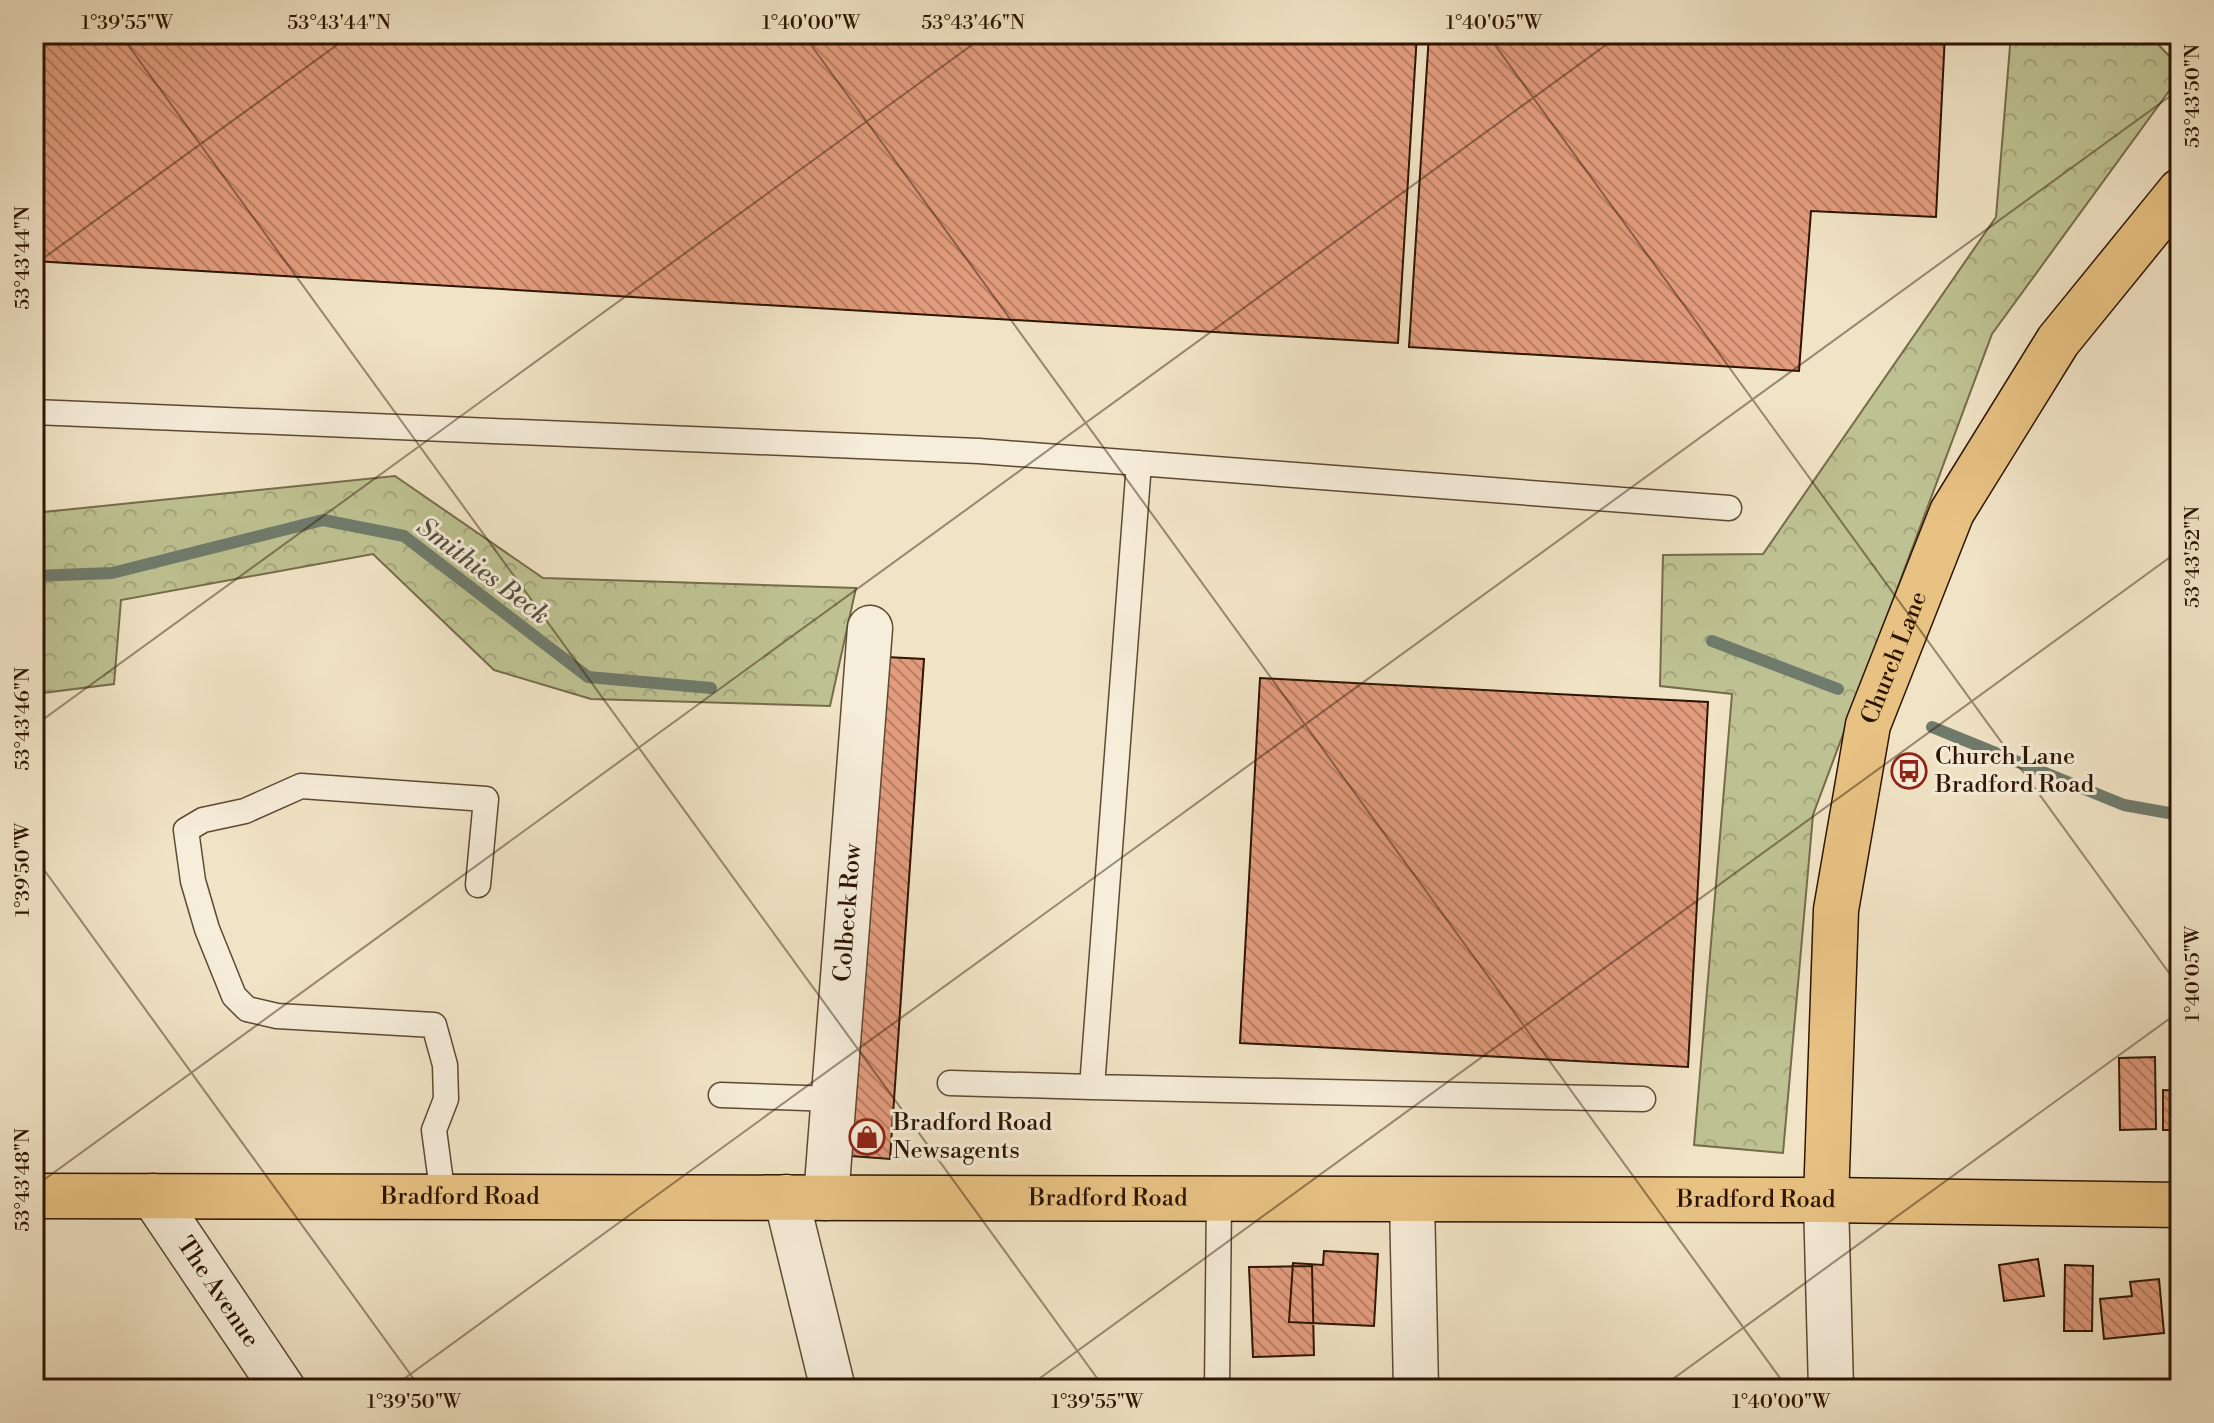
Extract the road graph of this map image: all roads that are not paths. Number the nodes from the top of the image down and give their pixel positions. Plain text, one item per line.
1 (2179, 195) edge
2 (34, 412) edge
3 (1139, 463) junction
4 (1729, 508) dead end
5 (870, 628) dead end
6 (478, 885) dead end
7 (950, 1083) dead end
8 (1092, 1087) junction
9 (721, 1095) dead end
10 (833, 1099) junction
11 (1643, 1099) dead end
12 (34, 1196) edge
13 (153, 1196) junction
14 (443, 1197) junction
15 (806, 1198) junction
16 (1219, 1199) junction
17 (1412, 1200) junction
18 (1826, 1200) junction
19 (2180, 1205) edge
20 (283, 1389) edge
21 (833, 1389) edge
22 (1217, 1389) edge
23 (1416, 1389) edge
24 (1831, 1389) edge

1 - 18 main road, Church Lane
2 - 3 lane
3 - 4 lane
3 - 8 lane
5 - 10 street, Colbeck Row
6 - 14 lane
7 - 8 lane
8 - 11 lane
9 - 10 lane
10 - 15 street, Colbeck Row
12 - 13 main road, Bradford Road
13 - 14 main road, Bradford Road
13 - 20 street, The Avenue
14 - 15 main road, Bradford Road
15 - 16 main road, Bradford Road
15 - 21 street, Colbeck Row
16 - 17 main road, Bradford Road
16 - 22 lane
17 - 18 main road, Bradford Road
17 - 23 street
18 - 19 main road, Bradford Road
18 - 24 street

